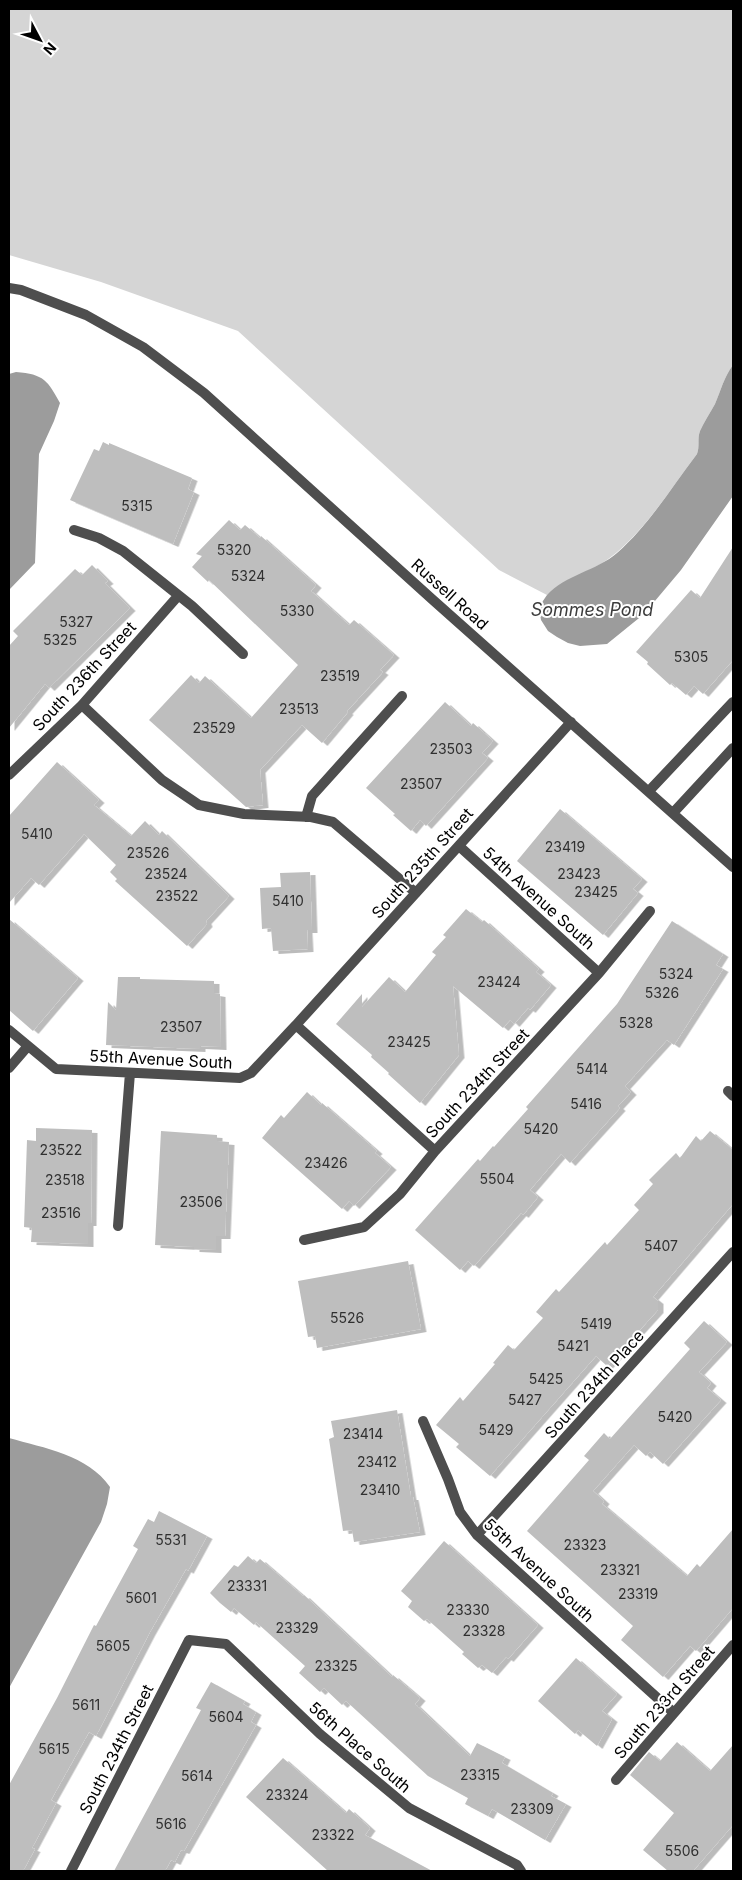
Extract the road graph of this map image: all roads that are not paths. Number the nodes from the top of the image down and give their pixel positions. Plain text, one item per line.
1 (9, 288) edge
2 (74, 530) dead end
3 (178, 596) junction
4 (243, 654) dead end
5 (402, 696) dead end
6 (733, 702) edge
7 (82, 705) junction
8 (571, 722) junction
9 (733, 748) edge
10 (9, 775) edge
11 (649, 791) junction
12 (673, 813) junction
13 (306, 817) junction
14 (459, 846) junction
15 (733, 867) edge
16 (416, 893) junction
17 (650, 910) dead end
18 (599, 972) junction
19 (296, 1025) junction
20 (9, 1030) edge
21 (28, 1046) junction
22 (9, 1068) edge
23 (130, 1073) junction
24 (435, 1151) junction
25 (118, 1226) dead end
26 (304, 1240) dead end
27 (733, 1252) edge
28 (423, 1422) dead end
29 (477, 1535) junction
30 (188, 1640) joint
31 (733, 1644) edge
32 (674, 1713) junction
33 (616, 1780) dead end
34 (71, 1871) edge
35 (521, 1871) edge

1 - 8 street, Russell Road
2 - 3 street
3 - 4 street
3 - 7 street, South 236th Street
5 - 13 street
6 - 11 street
7 - 10 street, South 236th Street
7 - 13 street
8 - 11 street, Russell Road
8 - 14 street, South 235th Street
9 - 12 street
11 - 12 street, Russell Road
12 - 15 street, Russell Road
13 - 16 street
14 - 16 street, South 235th Street
14 - 18 street, 54th Avenue South
16 - 19 street, South 235th Street
17 - 18 street, South 234th Street
18 - 24 street, South 234th Street
19 - 23 street, 55th Avenue South
19 - 24 street
20 - 21 street, 55th Avenue South
21 - 22 street
21 - 23 street, 55th Avenue South
23 - 25 street
24 - 26 street, South 234th Street
27 - 29 street, South 234th Place
28 - 29 street, 55th Avenue South
29 - 32 street, 55th Avenue South
30 - 34 street, South 234th Street
30 - 35 street, 56th Place South
31 - 32 street, South 233rd Street
32 - 33 street, South 233rd Street

